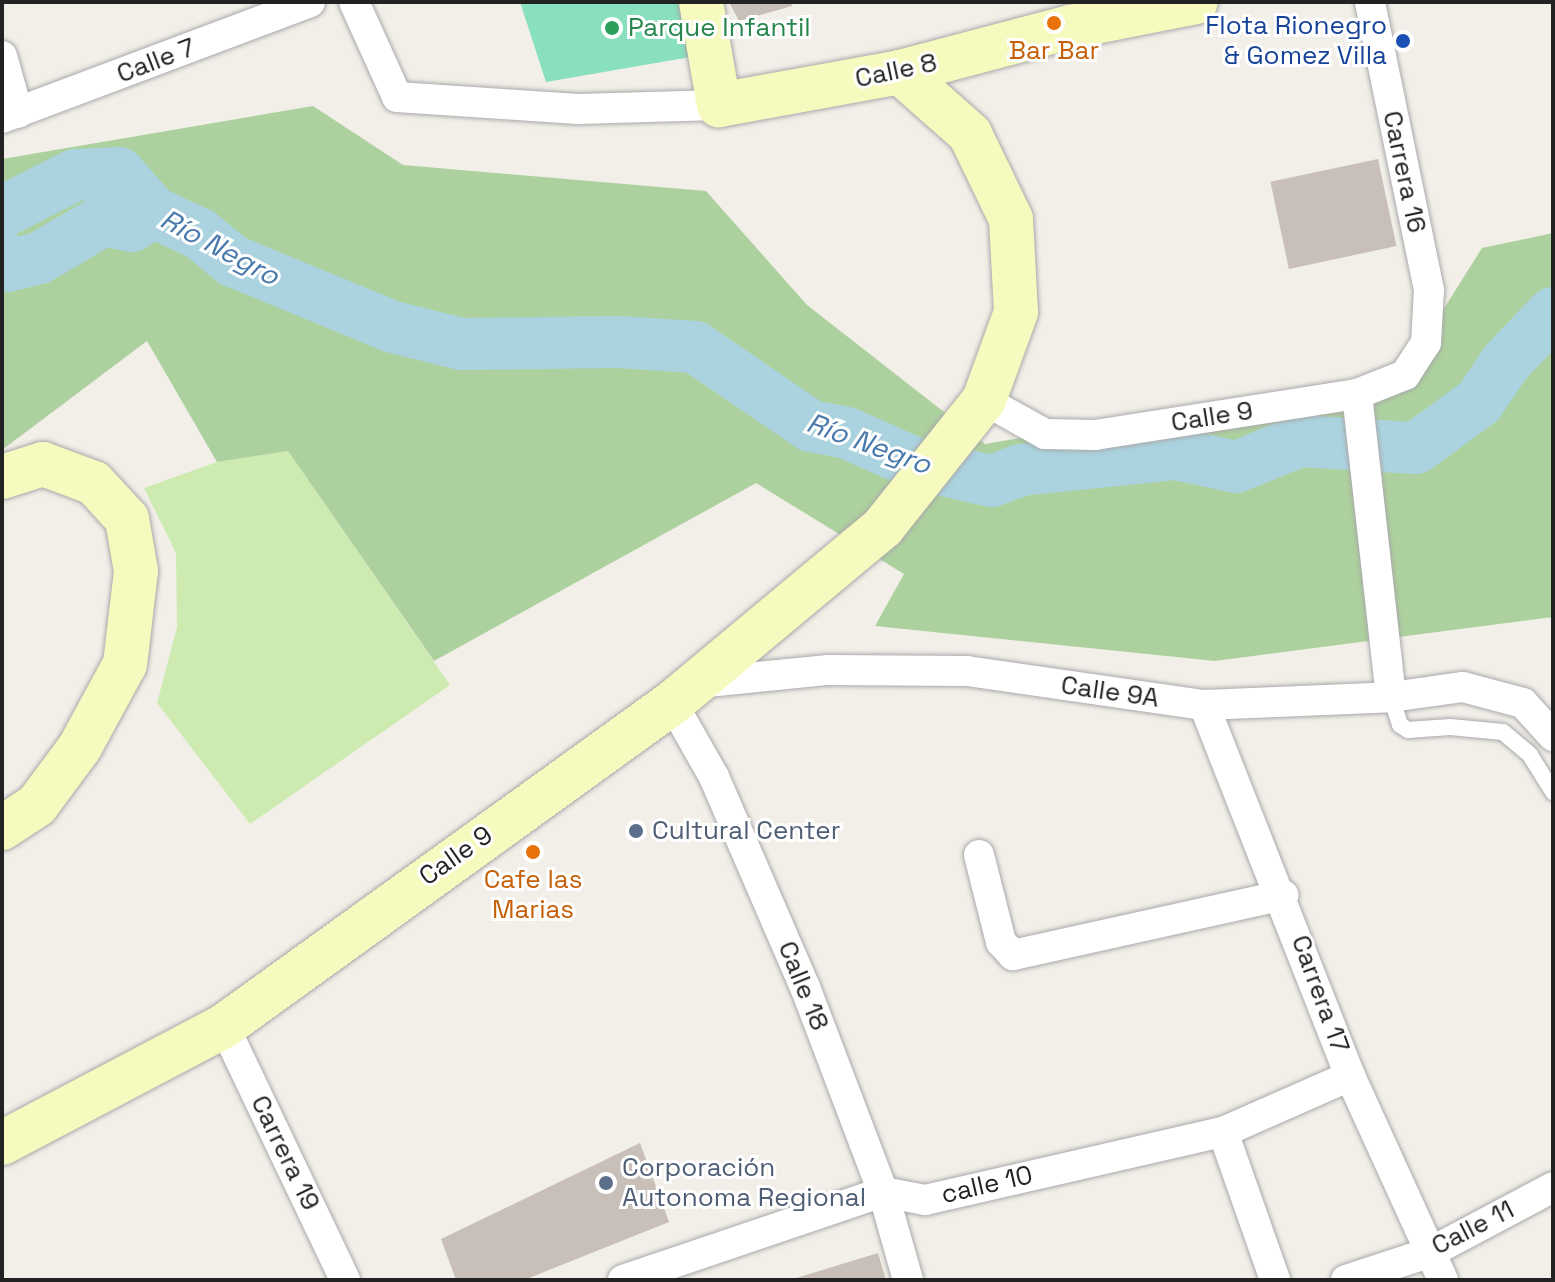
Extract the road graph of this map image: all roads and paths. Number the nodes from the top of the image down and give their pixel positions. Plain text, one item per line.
1 (310, 2) edge
2 (354, 2) edge
3 (701, 2) edge
4 (1035, 2) edge
5 (1196, 2) edge
6 (1370, 2) edge
7 (1070, 27) junction
8 (2, 56) edge
9 (900, 72) junction
10 (719, 105) junction
11 (10, 116) edge
12 (1426, 343) joint
13 (1357, 399) junction
14 (974, 415) junction
15 (2, 477) edge
16 (684, 693) junction
17 (1391, 697) junction
18 (1204, 705) junction
19 (1553, 736) edge
20 (1553, 792) edge
21 (2, 828) edge
22 (979, 855) dead end
23 (1283, 895) junction
24 (224, 1026) junction
25 (1350, 1076) junction
26 (1223, 1132) junction
27 (2, 1143) edge
28 (1553, 1187) edge
29 (883, 1192) junction
30 (1431, 1252) junction
31 (345, 1280) edge
32 (623, 1280) edge
33 (908, 1280) edge
34 (1275, 1280) edge
35 (1346, 1280) edge
36 (1443, 1280) edge

1 - 11 street, Calle 7
2 - 10 street
3 - 10 street
4 - 7 street
5 - 7 street, Calle 8
6 - 12 street, Carrera 16
7 - 9 street, Calle 8
8 - 11 street
9 - 10 street, Calle 8
9 - 14 street
12 - 13 street, Calle 9
13 - 14 street, Calle 9
13 - 17 street
14 - 16 street, Calle 9
15 - 21 street
16 - 18 street, Calle 9A
16 - 24 street, Calle 9
16 - 29 street, Calle 18
17 - 18 street, Calle 9A
17 - 19 street, Calle 9A
17 - 20 lane
18 - 23 street, Carrera 17
22 - 23 street
23 - 25 street, Carrera 17
24 - 27 street, Calle 9
24 - 31 street, Carrera 19
25 - 26 street, calle 10
25 - 30 street, Carrera 17
26 - 29 street, calle 10
26 - 34 street
28 - 30 street, Calle 11
29 - 32 street, calle 10
29 - 33 street, Calle 18
30 - 35 street, Calle 11
30 - 36 street, Carrera 17

